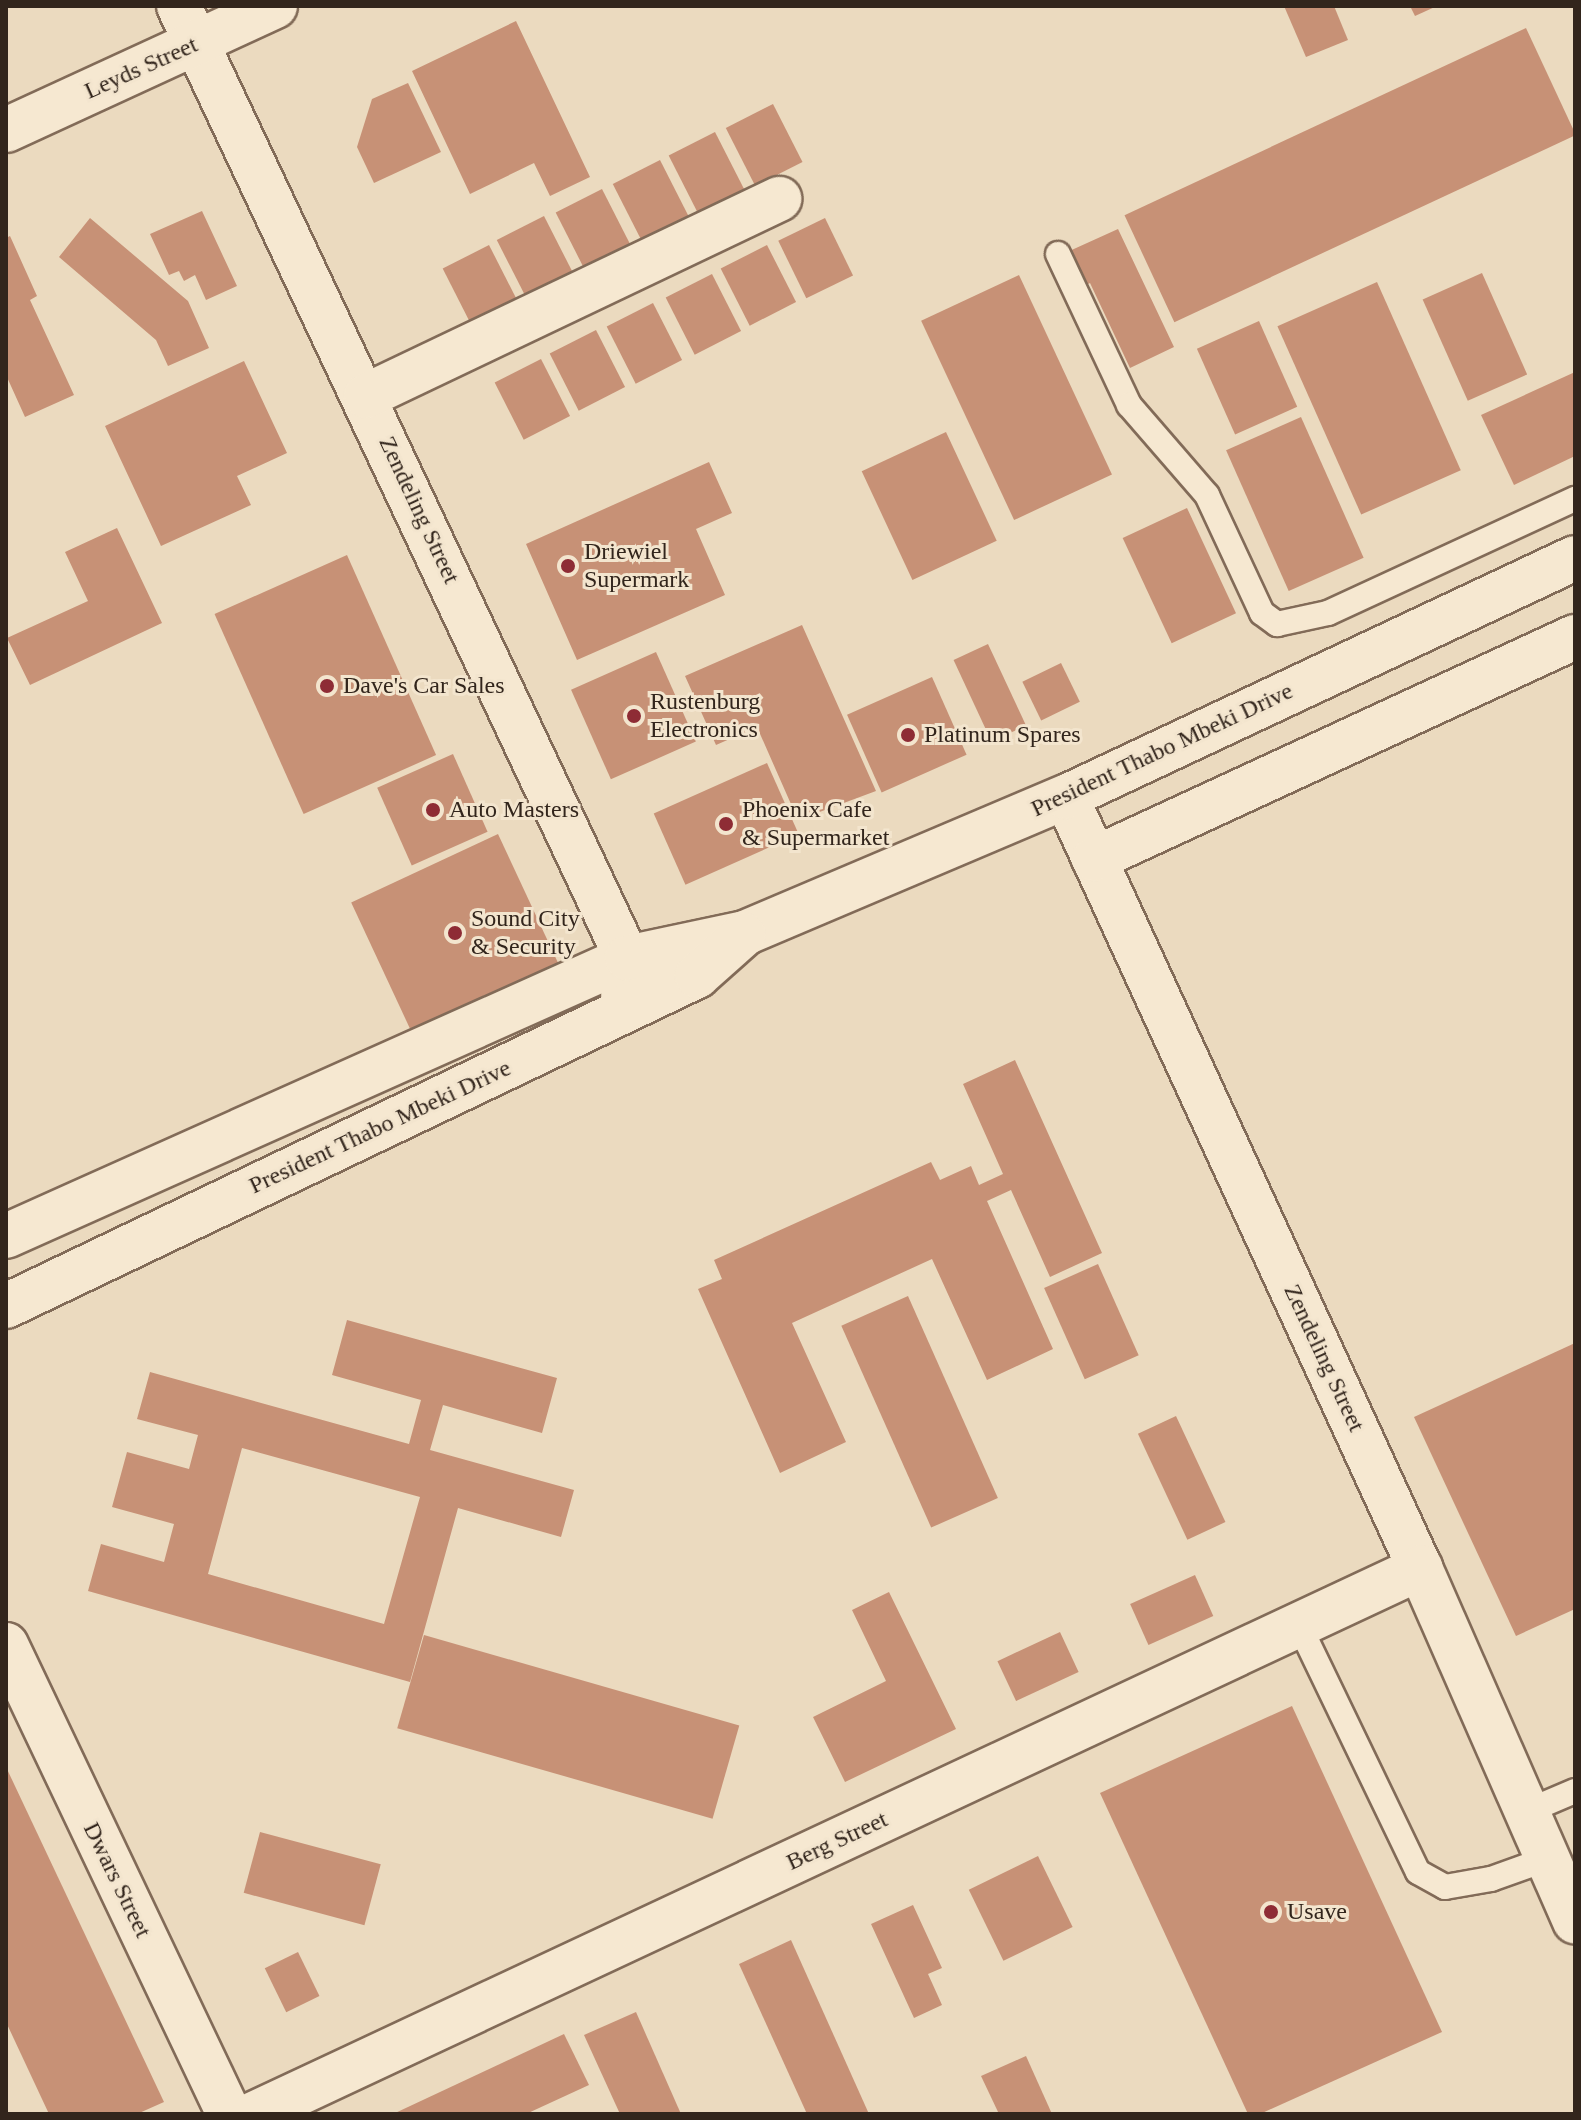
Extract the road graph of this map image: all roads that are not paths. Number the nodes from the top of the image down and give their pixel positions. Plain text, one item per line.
1 (162, 6) edge
2 (275, 6) edge
3 (186, 33) edge
4 (6, 130) edge
5 (779, 199) dead end
6 (1058, 254) dead end
7 (366, 396) junction
8 (1575, 499) edge
9 (1575, 558) edge
10 (1575, 637) edge
11 (1066, 797) junction
12 (1094, 859) junction
13 (745, 933) junction
14 (620, 961) junction
15 (610, 1019) junction
16 (9, 1227) edge
17 (6, 1306) edge
18 (1420, 1568) junction
19 (1299, 1625) junction
20 (6, 1645) edge
21 (1575, 1791) edge
22 (1528, 1811) junction
23 (1547, 1859) junction
24 (1575, 1921) edge
25 (229, 2114) edge
26 (254, 2114) edge

1 - 3 lane
2 - 3 street, Leyds Street
3 - 4 street, Leyds Street
3 - 7 street, Zendeling Street
3 - 14 lane
5 - 7 street
6 - 8 lane
7 - 14 street, Zendeling Street
9 - 11 street, President Thabo Mbeki Drive
10 - 12 street
11 - 12 street, Zendeling Street
11 - 13 street, President Thabo Mbeki Drive
12 - 18 street, Zendeling Street
13 - 14 street, President Thabo Mbeki Drive
13 - 15 street, President Thabo Mbeki Drive
14 - 15 street
14 - 16 street, President Thabo Mbeki Drive
15 - 17 street, President Thabo Mbeki Drive
18 - 19 street, Berg Street
18 - 22 street, Zendeling Street
19 - 23 lane
19 - 26 street, Berg Street
20 - 25 street, Dwars Street
21 - 22 lane
22 - 23 street, Zendeling Street
23 - 24 street, Zendeling Street

